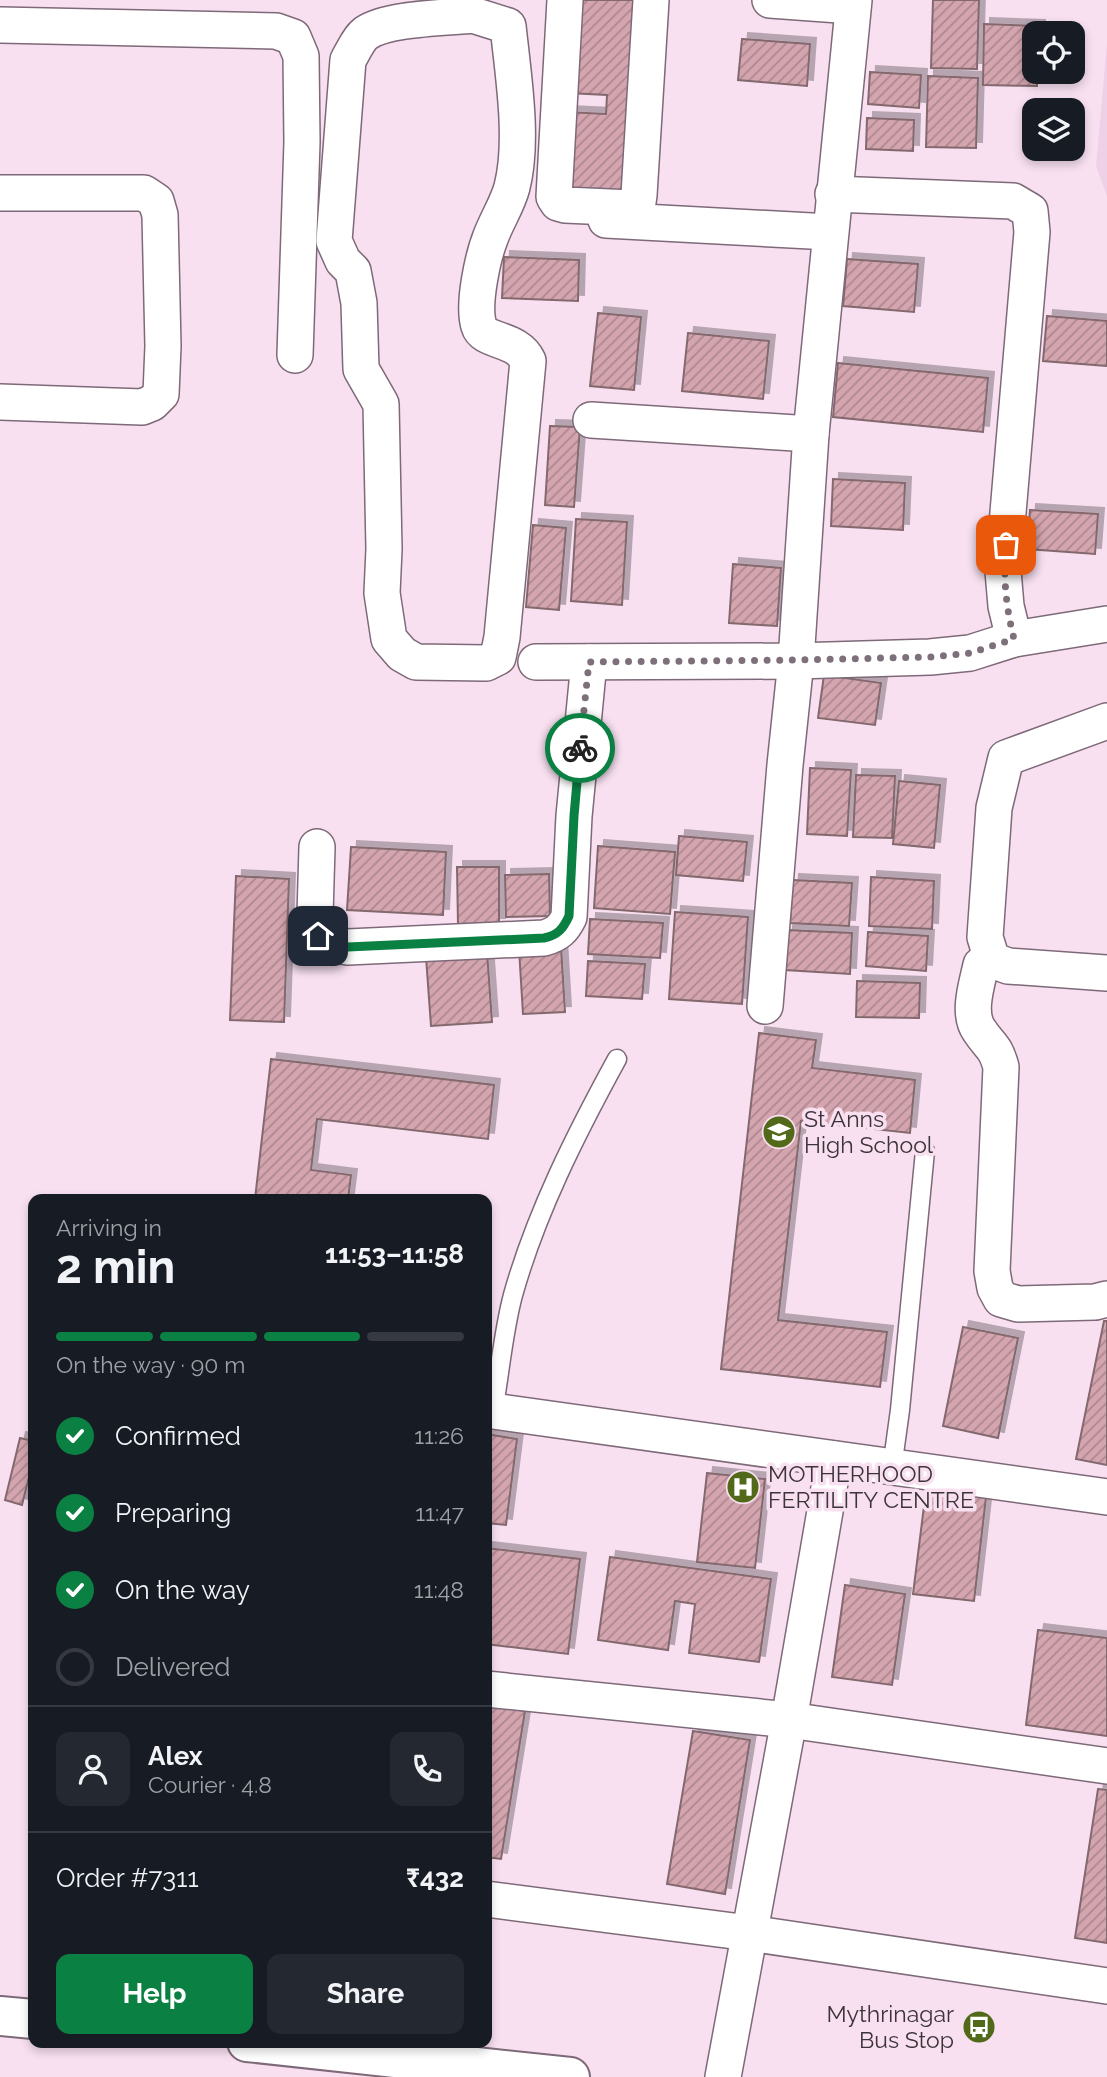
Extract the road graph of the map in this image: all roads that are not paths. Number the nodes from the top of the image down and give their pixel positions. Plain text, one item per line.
1 (565, 0) edge
2 (651, 0) edge
3 (770, 0) edge
4 (854, 3) edge
5 (442, 9) edge
6 (0, 25) edge
7 (0, 193) edge
8 (833, 194) junction
9 (570, 218) dead end
10 (830, 232) junction
11 (295, 355) dead end
12 (0, 402) edge
13 (591, 420) dead end
14 (811, 433) junction
15 (1107, 624) edge
16 (1014, 639) junction
17 (796, 660) junction
18 (536, 662) dead end
19 (589, 662) junction
20 (1107, 720) edge
21 (317, 847) dead end
22 (992, 960) junction
23 (1107, 973) edge
24 (765, 1006) dead end
25 (617, 1059) dead end
26 (925, 1151) dead end
27 (1107, 1299) edge
28 (492, 1401) edge
29 (492, 1411) edge
30 (834, 1459) junction
31 (892, 1468) junction
32 (1107, 1497) edge
33 (492, 1690) edge
34 (789, 1720) junction
35 (1107, 1766) edge
36 (492, 1900) edge
37 (749, 1933) junction
38 (1107, 1986) edge
39 (0, 2016) edge
40 (28, 2019) edge
41 (302, 2048) edge
42 (570, 2077) edge
43 (723, 2077) edge

1 - 2 street
3 - 4 street
4 - 8 street
5 - 5 street
6 - 11 street
7 - 12 street
8 - 10 street
8 - 16 street
9 - 10 street
10 - 14 street
13 - 14 street
14 - 17 street
15 - 16 street
16 - 17 street
17 - 19 street
17 - 24 street
18 - 19 street
19 - 21 street
20 - 22 street
22 - 23 street
22 - 27 street
25 - 28 lane
26 - 31 lane
29 - 30 street
30 - 31 street
30 - 34 street
31 - 32 street
33 - 34 street
34 - 35 street
34 - 37 street
36 - 37 street
37 - 38 street
37 - 43 street
39 - 40 highway
41 - 42 highway

